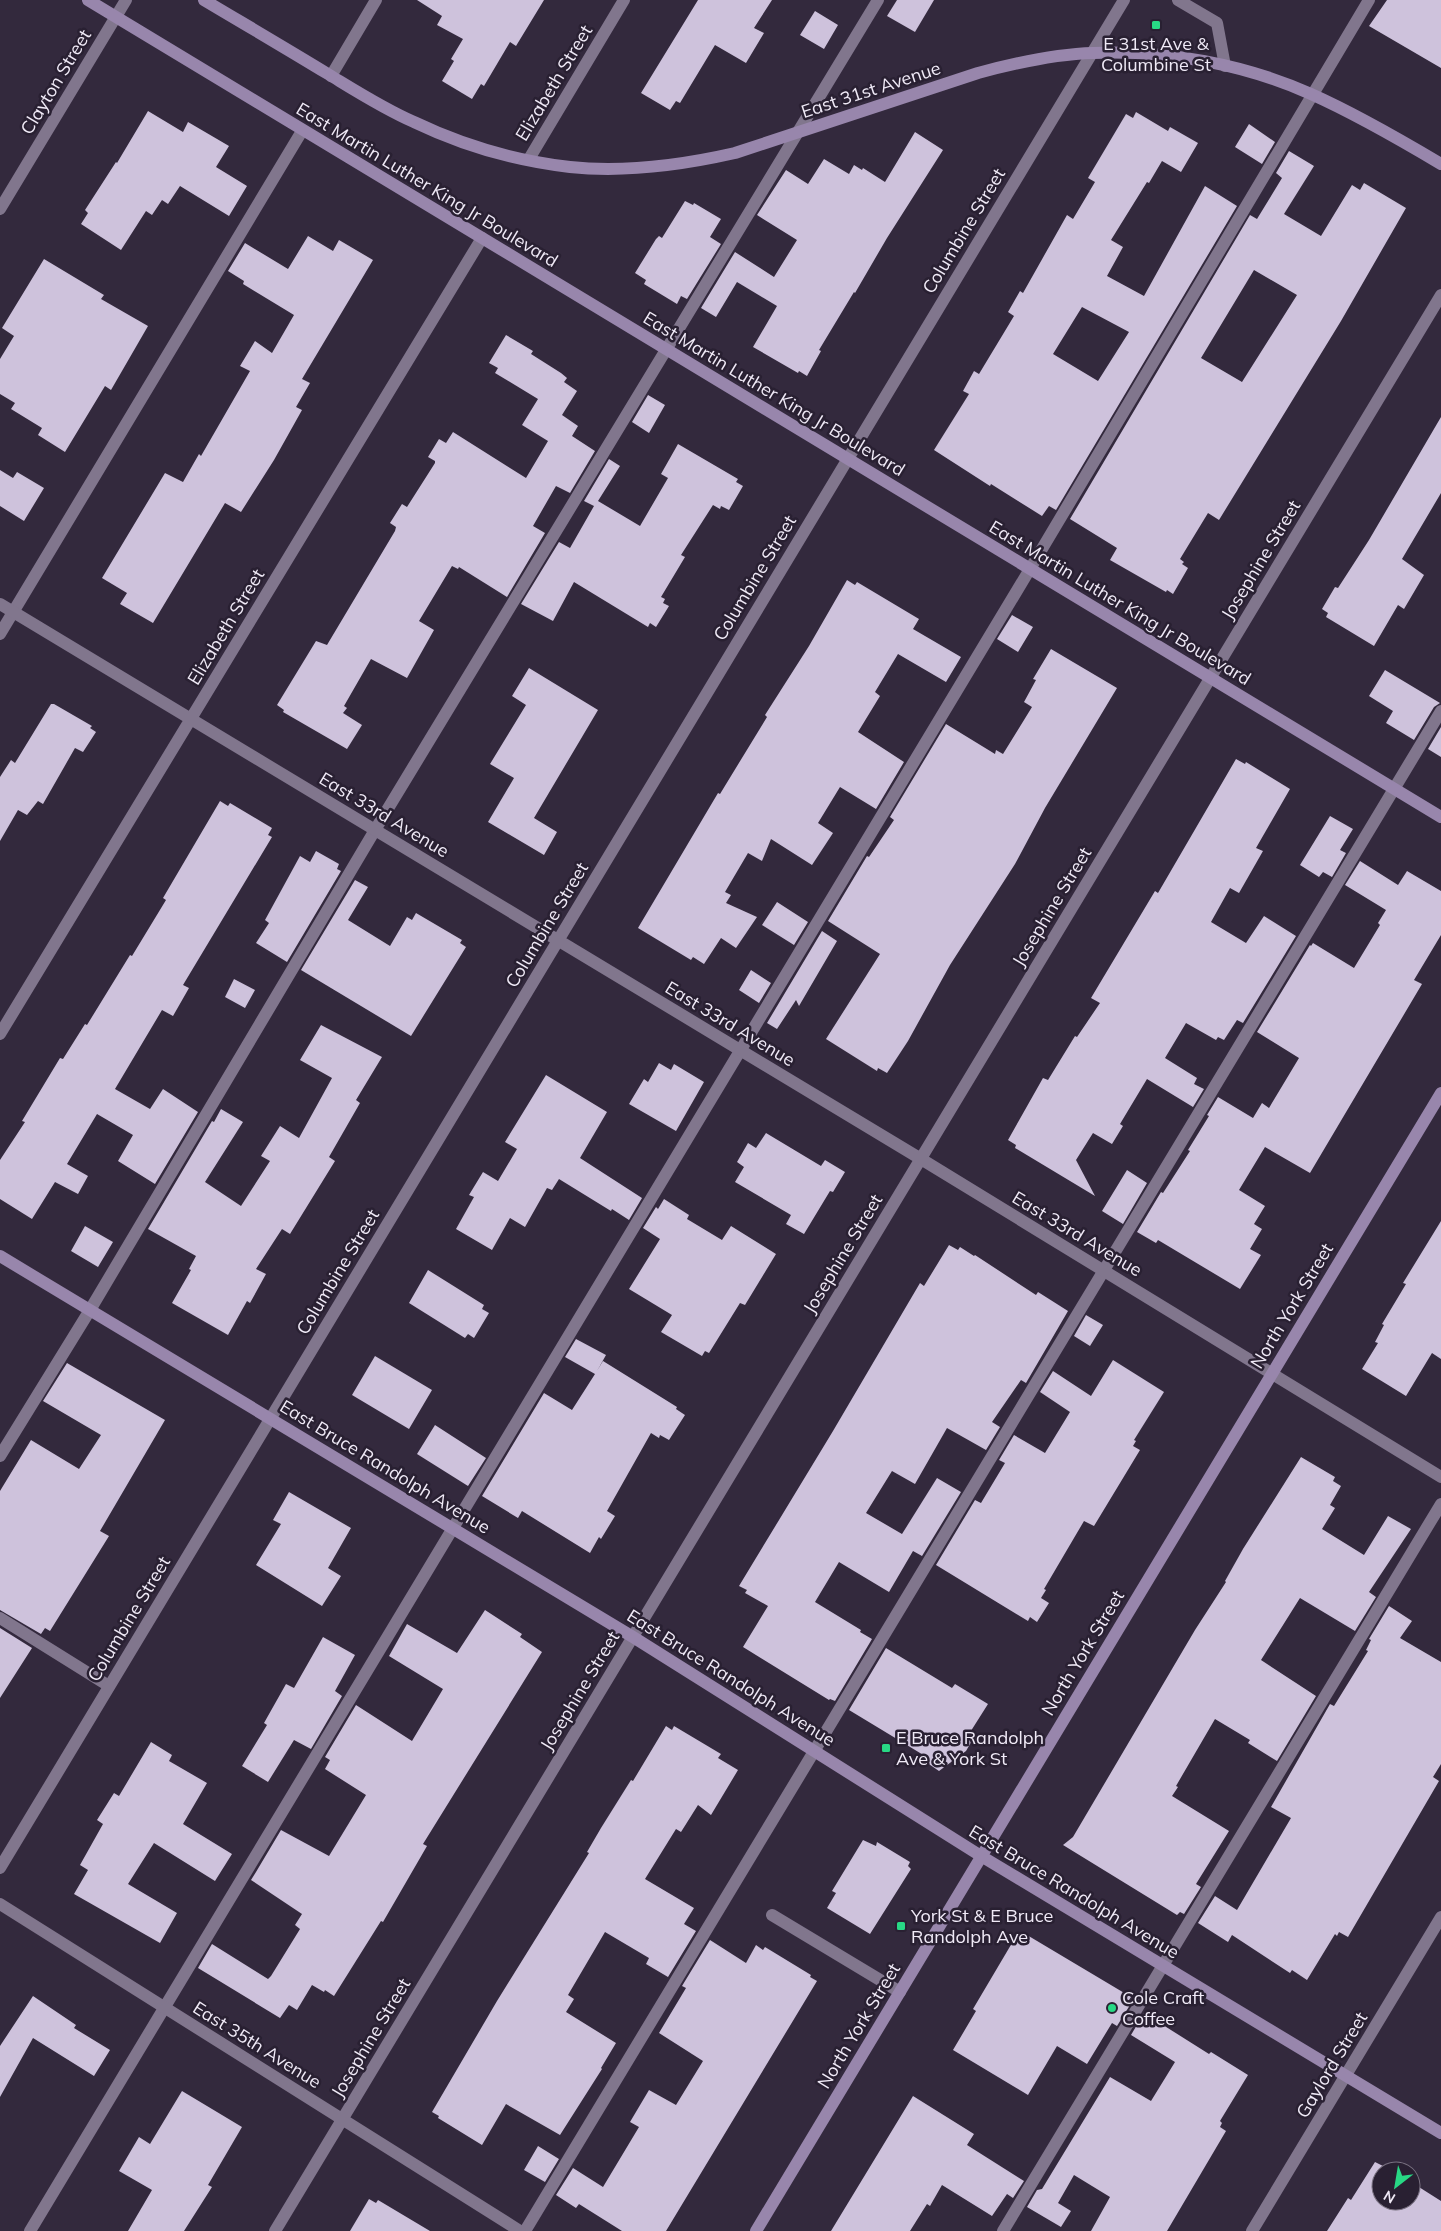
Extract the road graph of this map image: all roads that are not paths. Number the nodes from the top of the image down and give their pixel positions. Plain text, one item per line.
1 (88, 0) edge
2 (126, 0) edge
3 (204, 0) edge
4 (376, 0) edge
5 (624, 0) edge
6 (878, 0) edge
7 (1124, 0) edge
8 (1178, 0) edge
9 (1369, 0) edge
10 (116, 17) junction
11 (1092, 52) junction
12 (1225, 66) junction
13 (331, 76) junction
14 (1312, 94) junction
15 (302, 131) junction
16 (798, 132) junction
17 (529, 159) junction
18 (1441, 164) edge
19 (0, 209) edge
20 (482, 238) junction
21 (1441, 295) edge
22 (667, 350) junction
23 (848, 459) junction
24 (1030, 569) junction
25 (0, 604) edge
26 (14, 612) junction
27 (0, 634) edge
28 (1210, 678) junction
29 (1441, 711) edge
30 (191, 718) junction
31 (1394, 789) junction
32 (1441, 817) edge
33 (375, 830) junction
34 (558, 940) junction
35 (0, 1034) edge
36 (741, 1051) junction
37 (1441, 1093) edge
38 (921, 1159) junction
39 (0, 1256) edge
40 (1104, 1271) junction
41 (90, 1310) junction
42 (1272, 1374) junction
43 (270, 1419) junction
44 (0, 1456) edge
45 (1441, 1477) edge
46 (1441, 1504) edge
47 (453, 1529) junction
48 (0, 1618) edge
49 (633, 1637) junction
50 (109, 1686) junction
51 (816, 1751) junction
52 (982, 1856) junction
53 (0, 1868) edge
54 (0, 1904) edge
55 (772, 1915) dead end
56 (1441, 1917) edge
57 (1164, 1966) junction
58 (900, 1992) junction
59 (164, 2008) junction
60 (1346, 2076) junction
61 (342, 2120) junction
62 (1441, 2133) edge
63 (30, 2231) edge
64 (275, 2231) edge
65 (520, 2231) edge
66 (525, 2231) edge
67 (756, 2231) edge
68 (1003, 2231) edge
69 (1252, 2231) edge

1 - 10 main road, East Martin Luther King Jr Boulevard
2 - 10 street, Clayton Street
3 - 13 main road
4 - 13 street
5 - 17 street, Elizabeth Street
6 - 16 street
7 - 11 street, Columbine Street
8 - 12 street
9 - 14 street
10 - 15 main road, East Martin Luther King Jr Boulevard
10 - 19 street, Clayton Street
11 - 12 main road, East 31st Avenue
11 - 16 main road, East 31st Avenue
11 - 23 street, Columbine Street
12 - 14 main road, East 31st Avenue
13 - 17 main road
14 - 18 main road, East 31st Avenue
14 - 24 street
15 - 20 main road, East Martin Luther King Jr Boulevard
15 - 26 street
16 - 17 main road, East 31st Avenue
16 - 22 street
20 - 22 main road, East Martin Luther King Jr Boulevard
20 - 30 street, Elizabeth Street
21 - 28 street, Josephine Street
22 - 23 main road, East Martin Luther King Jr Boulevard
22 - 33 street
23 - 24 main road, East Martin Luther King Jr Boulevard
23 - 34 street, Columbine Street
24 - 28 main road, East Martin Luther King Jr Boulevard
24 - 36 street
25 - 26 street, East 33rd Avenue
26 - 27 street
26 - 30 street, East 33rd Avenue
28 - 31 main road, East Martin Luther King Jr Boulevard
28 - 38 street, Josephine Street
29 - 31 street
30 - 33 street, East 33rd Avenue
30 - 35 street, Elizabeth Street
31 - 32 main road, East Martin Luther King Jr Boulevard
31 - 40 street
33 - 34 street, East 33rd Avenue
33 - 41 street
34 - 36 street, East 33rd Avenue
34 - 43 street, Columbine Street
36 - 38 street, East 33rd Avenue
36 - 47 street
37 - 42 main road, North York Street
38 - 40 street, East 33rd Avenue
38 - 49 street, Josephine Street
39 - 41 main road, East Bruce Randolph Avenue
40 - 42 street, East 33rd Avenue
40 - 51 street
41 - 43 main road, East Bruce Randolph Avenue
41 - 44 street
42 - 45 street, East 33rd Avenue
42 - 52 main road, North York Street
43 - 47 main road, East Bruce Randolph Avenue
43 - 50 street, Columbine Street
46 - 57 street
47 - 49 main road, East Bruce Randolph Avenue
47 - 59 street
48 - 50 street
49 - 51 main road, East Bruce Randolph Avenue
49 - 61 street, Josephine Street
50 - 53 street, Columbine Street
51 - 52 main road, East Bruce Randolph Avenue
51 - 66 street
52 - 57 main road, East Bruce Randolph Avenue
52 - 58 main road, North York Street
54 - 59 street, East 35th Avenue
55 - 58 street
56 - 60 street, Gaylord Street
57 - 60 main road, East Bruce Randolph Avenue
57 - 68 street
58 - 67 main road, North York Street
59 - 61 street, East 35th Avenue
59 - 63 street
60 - 62 main road, East Bruce Randolph Avenue
60 - 69 street, Gaylord Street
61 - 64 street, Josephine Street
61 - 65 street, East 35th Avenue

